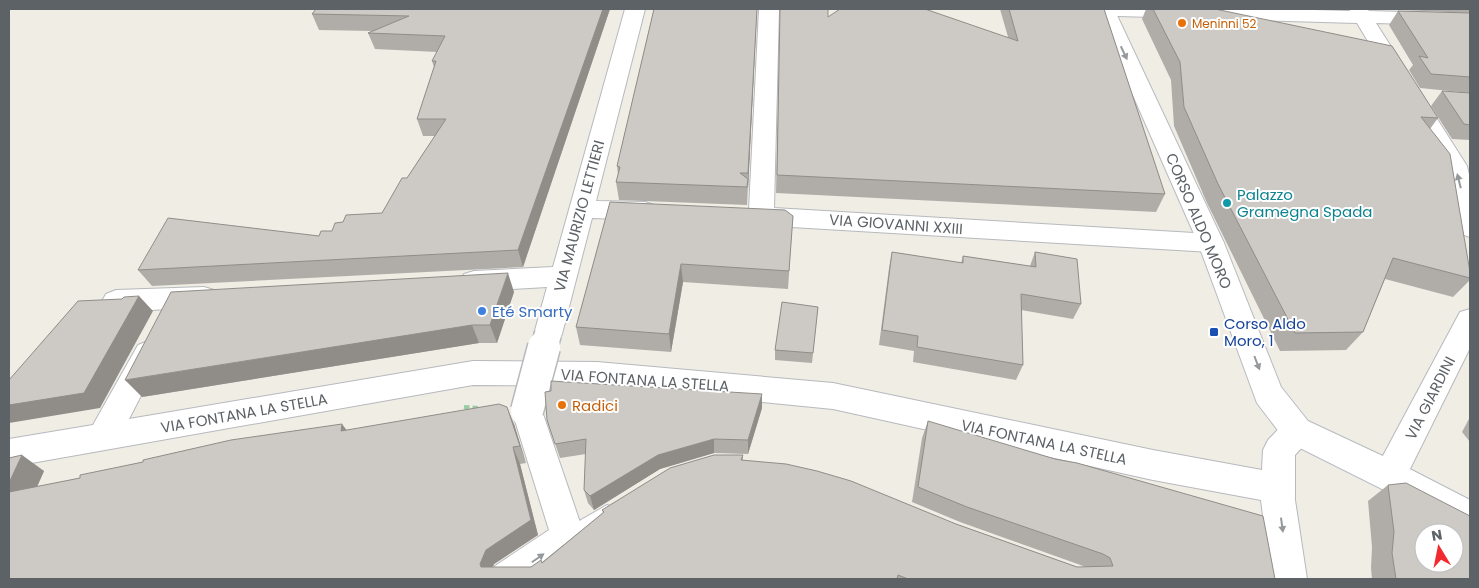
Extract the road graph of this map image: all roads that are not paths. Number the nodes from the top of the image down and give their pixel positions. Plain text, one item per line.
1 (635, 9) edge
2 (769, 9) edge
3 (1097, 9) edge
4 (1361, 13) edge
5 (1466, 25) edge
6 (1445, 150) junction
7 (1470, 152) edge
8 (580, 209) junction
9 (666, 212) edge
10 (733, 215) edge
11 (761, 216) junction
12 (1470, 228) edge
13 (1211, 244) junction
14 (563, 276) junction
15 (454, 282) edge
16 (226, 295) edge
17 (176, 298) junction
18 (116, 301) edge
19 (1470, 320) edge
20 (1297, 432) junction
21 (103, 437) junction
22 (9, 453) edge
23 (1390, 475) junction
24 (1278, 488) junction
25 (617, 507) edge
26 (1470, 518) edge
27 (568, 538) junction
28 (508, 579) edge
29 (1289, 579) edge

1 - 8 street, VIA MAURIZIO LETTIERI
2 - 11 street
3 - 4 street
3 -> 13 street, CORSO ALDO MORO
4 - 5 street
4 - 6 street
6 - 7 street
12 -> 6 street
8 - 9 street
8 - 14 street, VIA MAURIZIO LETTIERI
10 - 11 street, VIA GIOVANNI XXIII
11 - 13 street, VIA GIOVANNI XXIII
13 -> 20 street, CORSO ALDO MORO
14 - 15 street
14 - 27 street, VIA MAURIZIO LETTIERI, bridge
16 - 17 street
17 - 18 street
17 - 21 street
19 - 23 street, VIA GIARDINI
20 - 23 street
20 - 24 street
21 - 22 street, VIA FONTANA LA STELLA
21 - 24 street, VIA FONTANA LA STELLA
23 - 26 street
24 -> 29 street
25 - 27 lane
28 -> 27 street

